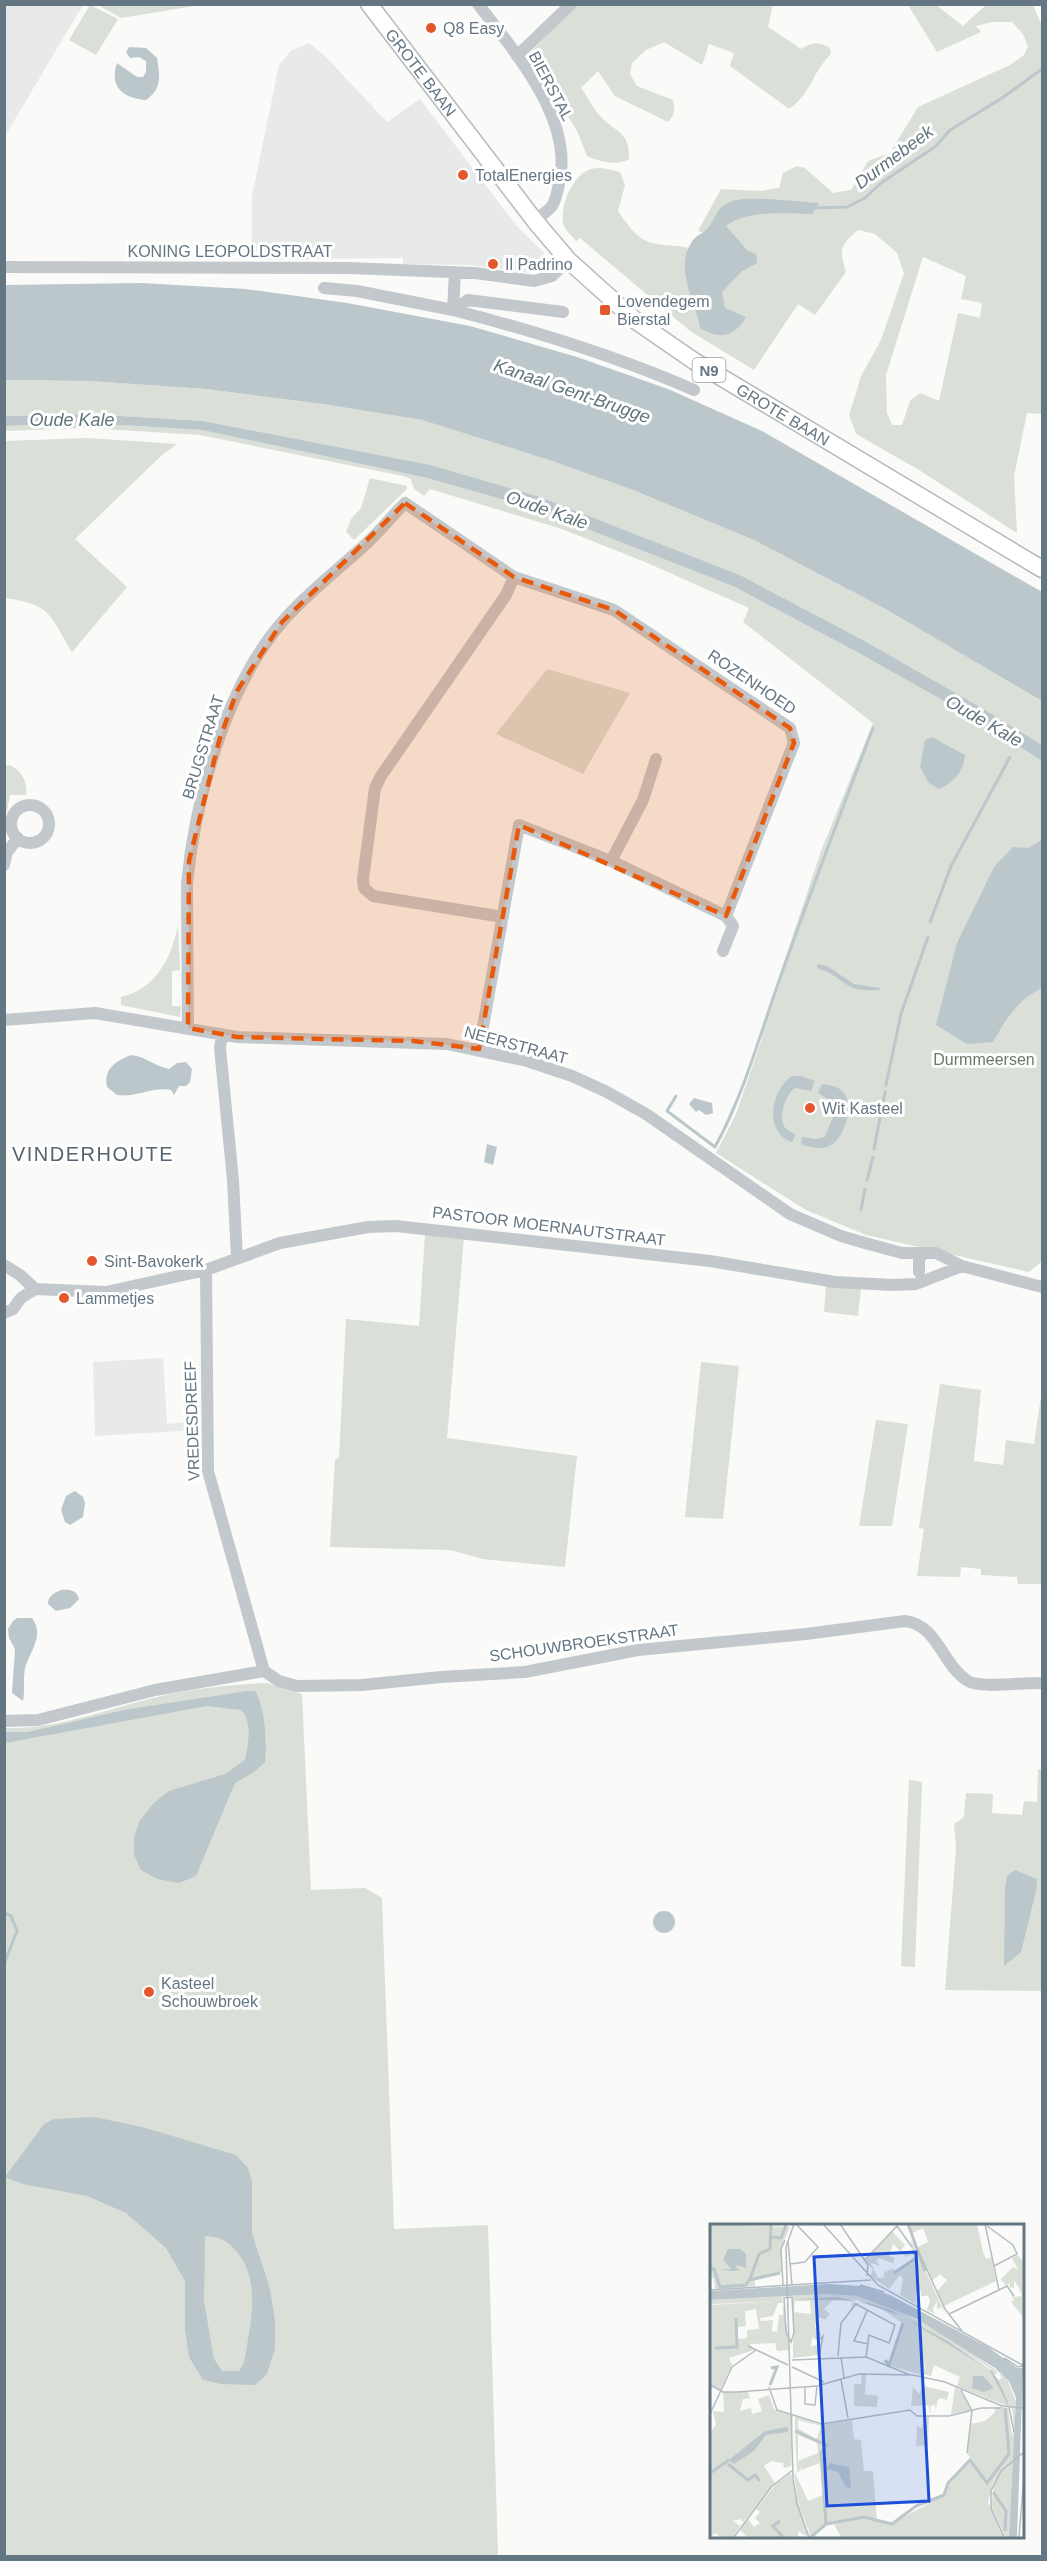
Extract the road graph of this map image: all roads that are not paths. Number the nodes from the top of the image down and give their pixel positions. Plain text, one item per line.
1 (369, 4) edge
2 (478, 4) edge
3 (571, 4) edge
4 (517, 56) junction
5 (535, 221) junction
6 (568, 260) junction
7 (4, 267) edge
8 (455, 272) junction
9 (324, 288) dead end
10 (453, 310) junction
11 (563, 312) dead end
12 (694, 390) dead end
13 (405, 503) joint
14 (1042, 569) edge
15 (514, 577) junction
16 (656, 759) dead end
17 (18, 838) dead end
18 (611, 861) junction
19 (4, 865) edge
20 (726, 916) junction
21 (503, 917) junction
22 (723, 951) dead end
23 (4, 1020) edge
24 (188, 1028) junction
25 (222, 1035) junction
26 (479, 1049) junction
27 (237, 1258) junction
28 (944, 1259) junction
29 (4, 1265) edge
30 (962, 1266) junction
31 (922, 1267) junction
32 (206, 1270) junction
33 (944, 1272) junction
34 (1042, 1287) edge
35 (35, 1289) junction
36 (4, 1314) edge
37 (264, 1671) junction
38 (1042, 1683) edge
39 (4, 1721) edge

1 - 5 main road, GROTE BAAN / N9
2 - 4 street, BIERSTAL
3 - 4 street
4 - 5 street, BIERSTAL
5 - 6 main road, GROTE BAAN / N9
6 - 8 street, KONING LEOPOLDSTRAAT
6 - 14 main road, GROTE BAAN / N9
7 - 8 street, KONING LEOPOLDSTRAAT
8 - 10 street
9 - 10 street
10 - 11 street
10 - 12 street
13 - 15 street, ROZENHOED
13 - 24 street, BRUGSTRAAT
15 - 20 street, ROZENHOED
15 - 21 street
16 - 18 street
17 - 19 street
18 - 20 street
18 - 21 street
20 - 22 street, ROZENHOED
21 - 26 street
23 - 24 street, NEERSTRAAT
24 - 25 street, NEERSTRAAT
25 - 26 street, NEERSTRAAT
25 - 27 street
26 - 31 street, NEERSTRAAT
27 - 31 street, PASTOOR MOERNAUTSTRAAT
27 - 32 street, PASTOOR MOERNAUTSTRAAT
28 - 30 street, NEERSTRAAT
28 - 31 street, NEERSTRAAT
28 - 33 street
29 - 35 street
30 - 33 street, NEERSTRAAT
30 - 34 street, NEERSTRAAT
31 - 33 street, NEERSTRAAT
32 - 35 street, PASTOOR MOERNAUTSTRAAT
32 - 37 street, VREDESDREEF
35 - 36 street
37 - 38 street, SCHOUWBROEKSTRAAT
37 - 39 street

